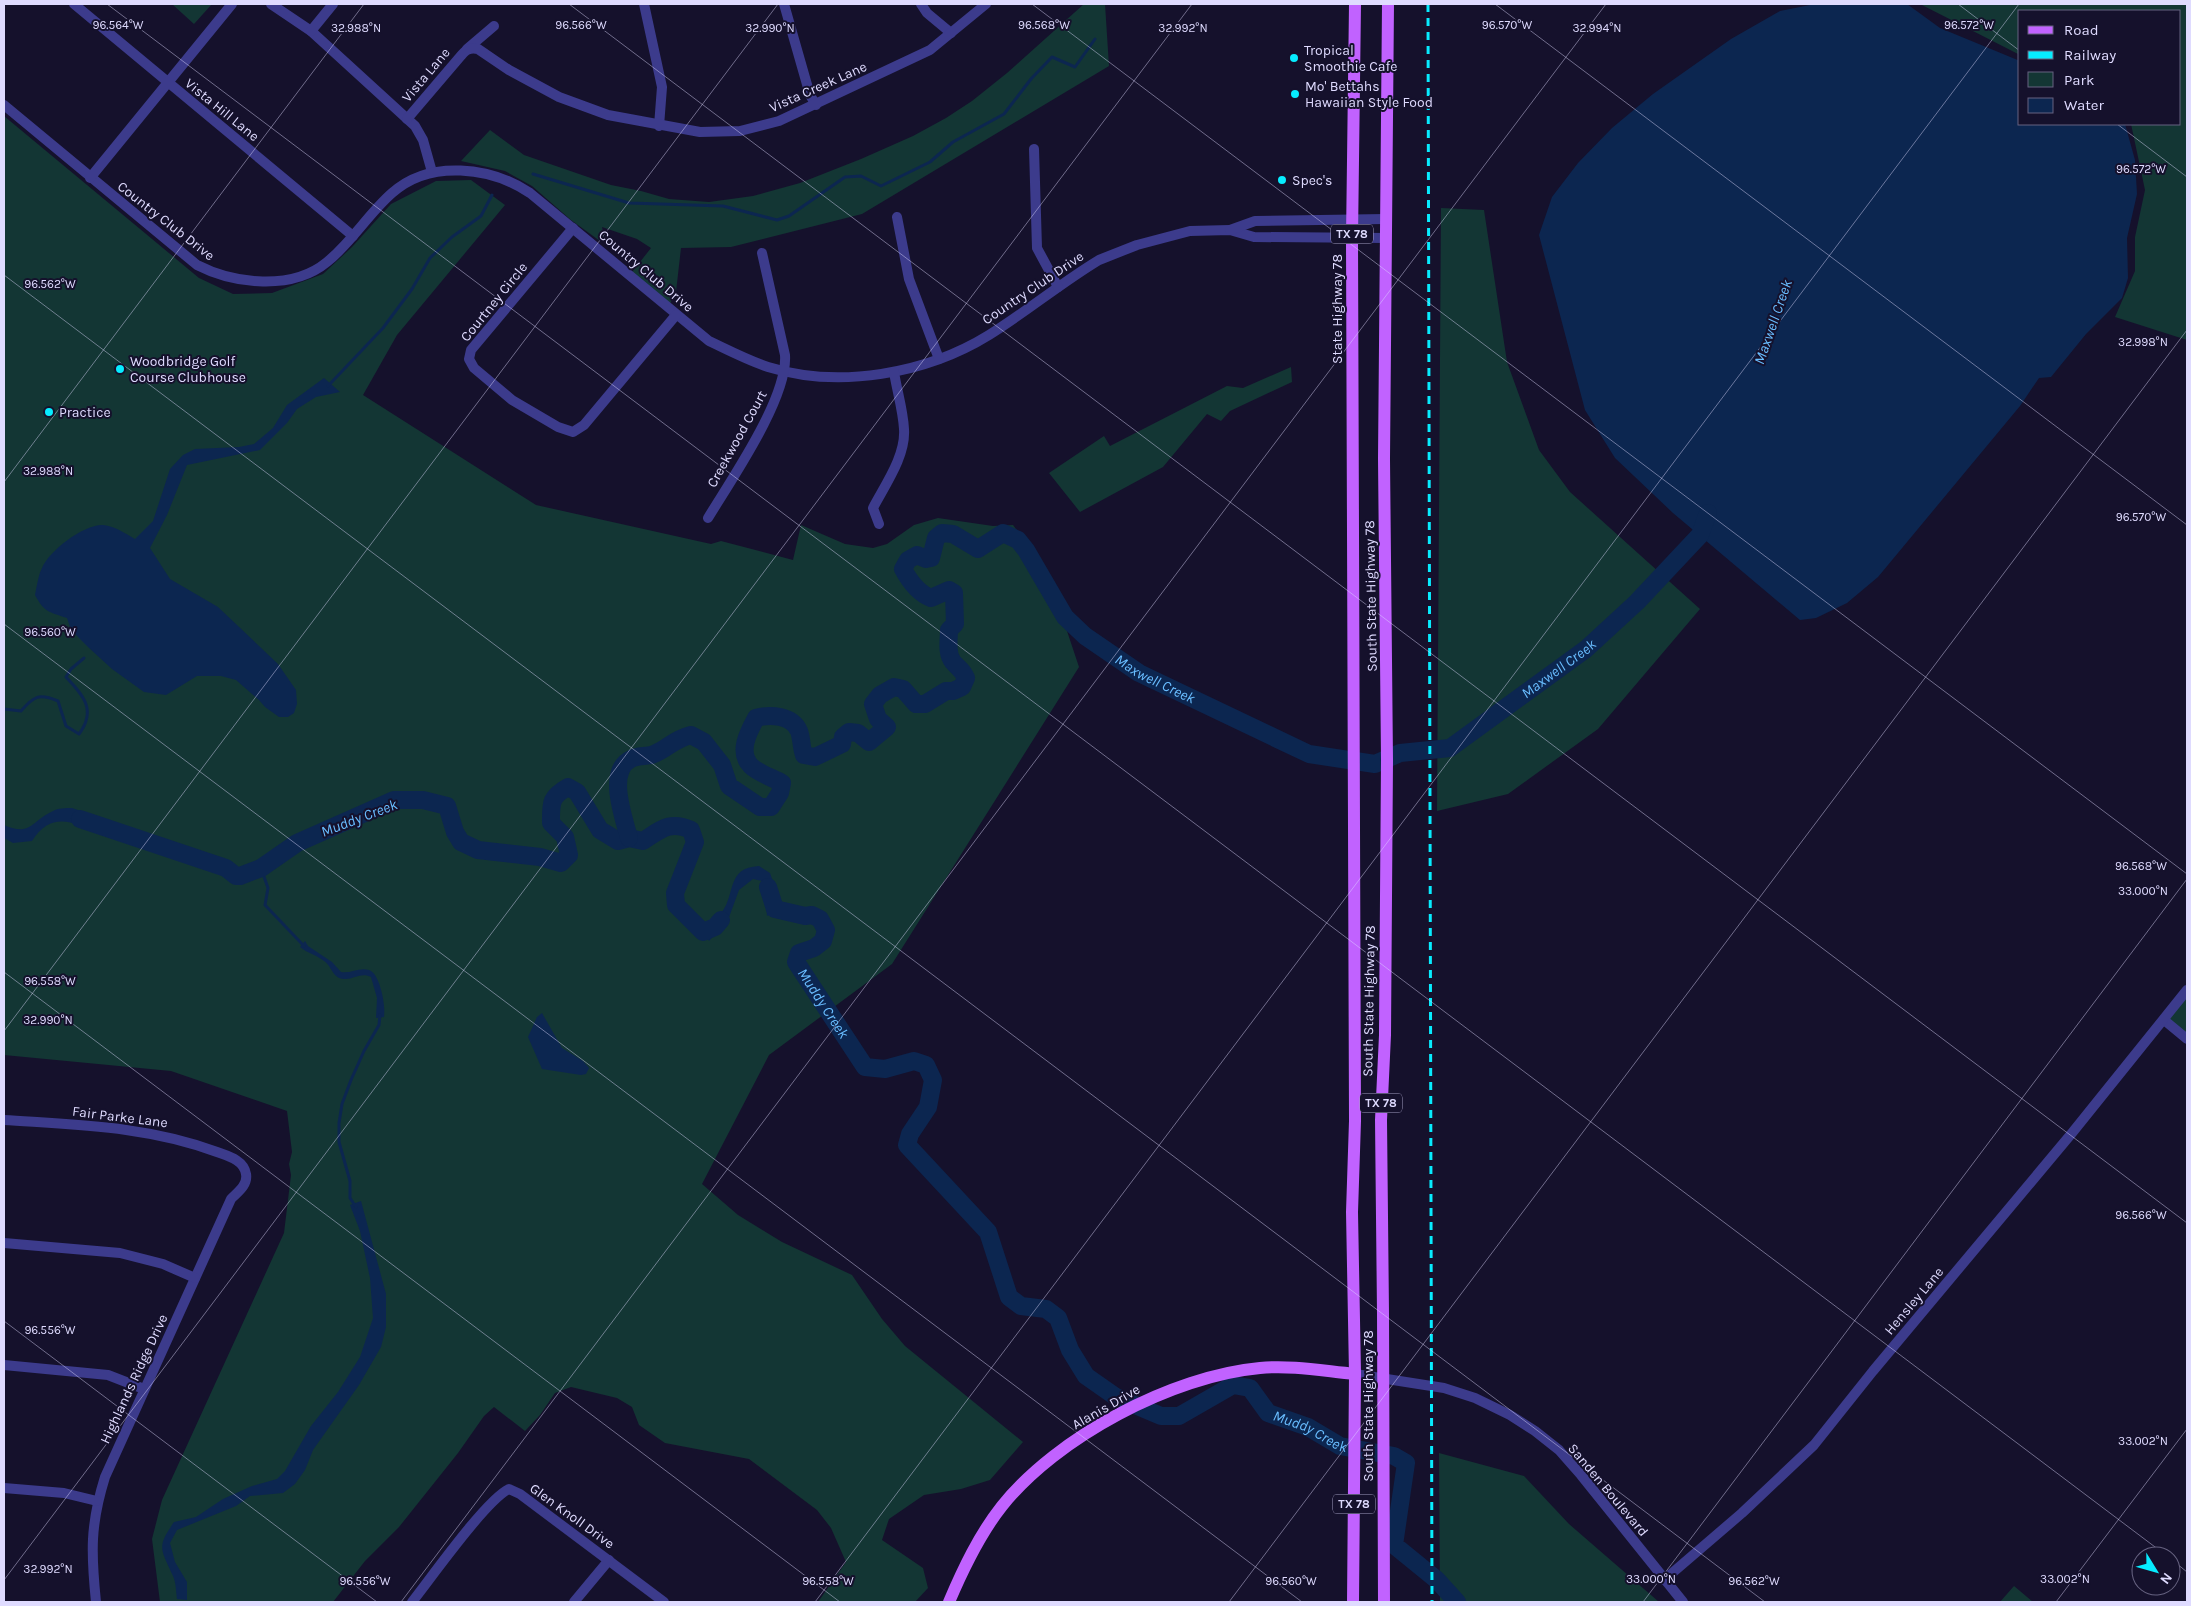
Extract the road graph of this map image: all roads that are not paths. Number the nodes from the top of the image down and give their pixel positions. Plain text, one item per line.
1 (74, 4) edge
2 (232, 4) edge
3 (271, 4) edge
4 (333, 4) edge
5 (644, 4) edge
6 (784, 4) edge
7 (921, 4) edge
8 (986, 4) edge
9 (1355, 4) edge
10 (1388, 4) edge
11 (494, 26) dead end
12 (311, 31) junction
13 (951, 33) junction
14 (467, 49) junction
15 (478, 49) joint
16 (167, 82) junction
17 (4, 105) edge
18 (816, 105) junction
19 (407, 120) junction
20 (659, 126) junction
21 (1034, 150) dead end
22 (432, 172) junction
23 (90, 178) junction
24 (897, 216) dead end
25 (1352, 219) junction
26 (1385, 219) junction
27 (1279, 221) junction
28 (573, 228) junction
29 (1230, 230) junction
30 (354, 236) junction
31 (1279, 237) junction
32 (1352, 238) junction
33 (1385, 238) junction
34 (762, 253) dead end
35 (1058, 287) junction
36 (676, 315) junction
37 (939, 359) junction
38 (784, 371) junction
39 (894, 372) junction
40 (1352, 464) joint
41 (708, 518) dead end
42 (879, 524) dead end
43 (2187, 990) edge
44 (2164, 1020) junction
45 (2187, 1039) edge
46 (4, 1120) edge
47 (246, 1179) joint
48 (4, 1243) edge
49 (195, 1278) junction
50 (4, 1365) edge
51 (1354, 1374) junction
52 (1383, 1378) junction
53 (144, 1389) junction
54 (4, 1488) edge
55 (97, 1501) junction
56 (609, 1560) junction
57 (1664, 1580) junction
58 (96, 1602) edge
59 (412, 1602) edge
60 (574, 1602) edge
61 (664, 1602) edge
62 (948, 1602) edge
63 (1353, 1602) edge
64 (1384, 1602) edge
65 (1683, 1602) edge

1 - 16 street, Vista Hill Lane
2 - 16 street
3 - 12 street
4 - 12 street
5 - 20 street
6 - 18 street
7 - 13 street
8 - 13 street, Vista Creek Lane
9 - 25 main road, State Highway 78 / TX 78
10 - 26 main road, TX 78
11 - 14 street, Vista Lane
12 - 19 street
13 - 18 street, Vista Creek Lane
14 - 15 street, Vista Lane
14 - 19 street, Vista Lane
15 - 20 street, Vista Creek Lane
16 - 23 street
16 - 30 street, Vista Hill Lane
17 - 23 street, Country Club Drive
18 - 20 street, Vista Creek Lane
19 - 22 street
21 - 35 street
22 - 28 street, Country Club Drive
22 - 30 street, Country Club Drive
23 - 30 street, Country Club Drive
24 - 37 street
25 - 26 street, Country Club Drive
25 - 27 street, Country Club Drive
25 - 32 main road, State Highway 78 / TX 78
26 - 33 main road, TX 78
27 - 29 street, Country Club Drive
27 - 31 street
28 - 36 street, Country Club Drive
28 - 36 street, Courtney Circle
29 - 31 street, Country Club Drive
29 - 35 street, Country Club Drive
31 - 32 street, Country Club Drive
32 - 33 street, Country Club Drive
32 - 40 main road, State Highway 78 / TX 78
33 - 52 main road, South State Highway 78 / TX 78
34 - 38 street, Creekwood Court
35 - 37 street, Country Club Drive
36 - 38 street, Country Club Drive
37 - 39 street, Country Club Drive
38 - 39 street, Country Club Drive
38 - 41 street, Creekwood Court
39 - 42 street
40 - 51 main road, South State Highway 78 / TX 78
43 - 44 street, Hensley Lane
44 - 45 street
44 - 57 street, Hensley Lane
46 - 47 street, Fair Parke Lane
47 - 49 street, Highlands Ridge Drive
48 - 49 street
49 - 53 street, Highlands Ridge Drive
50 - 53 street
51 - 52 street, Sanden Boulevard
51 - 62 main road, Alanis Drive
51 - 63 main road, South State Highway 78 / TX 78
52 - 57 street, Sanden Boulevard
52 - 64 main road, South State Highway 78 / TX 78
53 - 55 street, Highlands Ridge Drive
54 - 55 street
55 - 58 street, Highlands Ridge Drive
56 - 59 street, Glen Knoll Drive
56 - 60 street
56 - 61 street, Glen Knoll Drive
57 - 65 street, Sanden Boulevard

